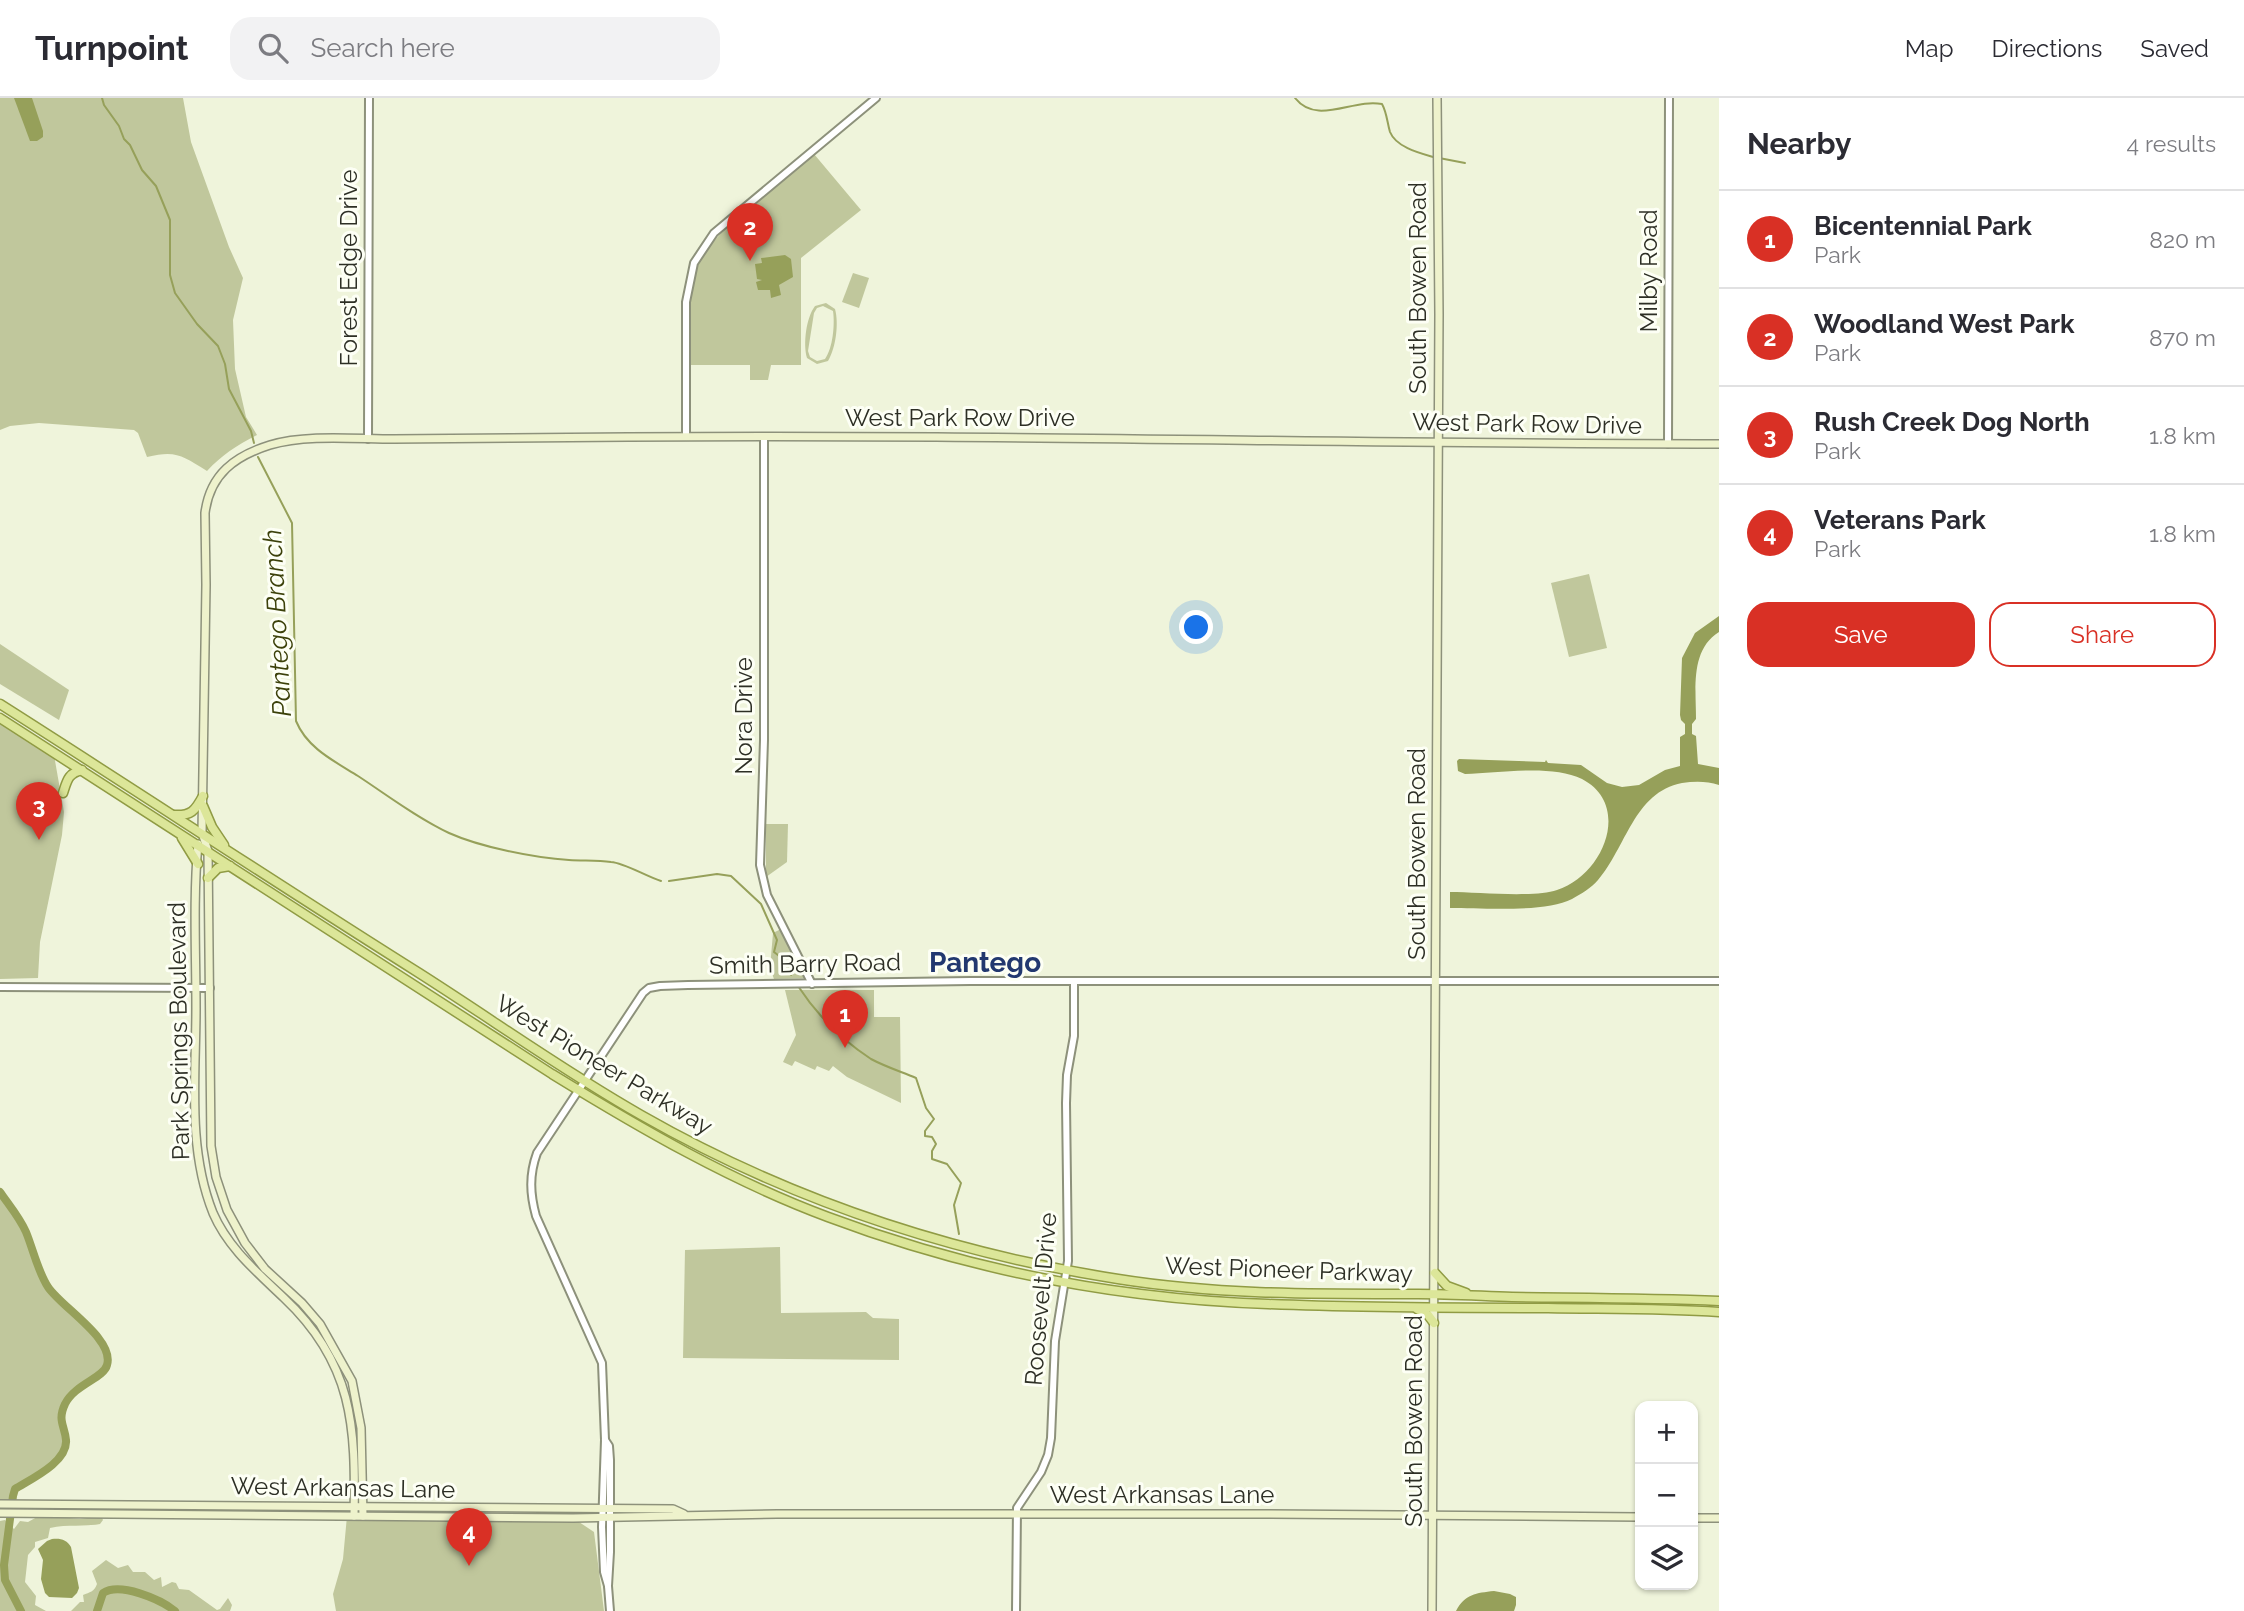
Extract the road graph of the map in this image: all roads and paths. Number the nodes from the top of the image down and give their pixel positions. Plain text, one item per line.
1 (369, 98) edge
2 (876, 98) edge
3 (1437, 98) edge
4 (1669, 98) edge
5 (686, 436) junction
6 (764, 437) junction
7 (368, 439) junction
8 (1437, 442) junction
9 (1668, 444) junction
10 (1719, 444) edge
11 (214, 481) joint
12 (0, 704) edge
13 (0, 718) edge
14 (82, 771) junction
15 (63, 793) dead end
16 (203, 796) junction
17 (203, 806) junction
18 (173, 815) junction
19 (178, 832) junction
20 (202, 833) junction
21 (198, 845) junction
22 (228, 850) junction
23 (208, 851) junction
24 (198, 864) junction
25 (230, 866) junction
26 (208, 878) junction
27 (197, 918) junction
28 (210, 918) junction
29 (1719, 981) edge
30 (1074, 982) junction
31 (1436, 982) junction
32 (812, 984) junction
33 (0, 987) edge
34 (196, 988) junction
35 (211, 988) junction
36 (211, 1065) junction
37 (196, 1066) junction
38 (586, 1081) junction
39 (579, 1090) junction
40 (203, 1185) junction
41 (221, 1194) junction
42 (1067, 1270) junction
43 (1435, 1273) junction
44 (1065, 1283) junction
45 (1435, 1294) junction
46 (1475, 1296) junction
47 (1570, 1297) junction
48 (1719, 1301) edge
49 (1407, 1307) junction
50 (1434, 1307) junction
51 (1567, 1308) junction
52 (1719, 1312) edge
53 (1434, 1323) junction
54 (0, 1504) edge
55 (359, 1507) junction
56 (40, 1508) junction
57 (606, 1509) junction
58 (0, 1513) edge
59 (684, 1514) junction
60 (1016, 1515) junction
61 (359, 1516) junction
62 (1433, 1516) junction
63 (1635, 1517) edge
64 (606, 1518) junction
65 (1698, 1518) edge
66 (1719, 1518) edge
67 (610, 1611) edge
68 (1016, 1611) edge
69 (1432, 1611) edge

1 - 7 street, Forest Edge Drive
2 - 5 street
3 - 8 main road, South Bowen Road
4 - 9 street, Milby Road
5 - 6 main road, West Park Row Drive
5 - 7 main road, West Park Row Drive
6 - 8 main road, West Park Row Drive
6 - 32 street, Nora Drive
7 - 11 main road, West Park Row Drive
8 - 9 main road, West Park Row Drive
8 - 31 main road, South Bowen Road
9 - 10 main road, West Park Row Drive
11 - 16 main road, Park Springs Boulevard
12 - 18 main road, West Pioneer Parkway
13 - 14 main road, West Pioneer Parkway
14 - 15 main road
14 - 19 main road, West Pioneer Parkway
16 - 17 main road, Park Springs Boulevard
16 - 18 main road
17 - 20 main road, Park Springs Boulevard
17 - 22 main road
18 - 20 main road, West Pioneer Parkway
19 - 21 main road, West Pioneer Parkway
19 - 24 main road
20 - 21 main road, Park Springs Boulevard
20 - 22 main road, West Pioneer Parkway
20 - 23 main road, Park Springs Boulevard
21 - 23 main road, West Pioneer Parkway
21 - 24 main road, Park Springs Boulevard
22 - 38 main road, West Pioneer Parkway
23 - 25 main road, West Pioneer Parkway
23 - 26 main road, Park Springs Boulevard
24 - 27 main road, Park Springs Boulevard
25 - 26 main road
25 - 39 main road, West Pioneer Parkway
26 - 28 main road, Park Springs Boulevard
27 - 28 main road
27 - 34 main road, Park Springs Boulevard
28 - 35 main road, Park Springs Boulevard
29 - 31 street, Smith Barry Road
30 - 31 street, Smith Barry Road
30 - 32 street, Smith Barry Road
30 - 42 street, Roosevelt Drive
31 - 43 main road, South Bowen Road
32 - 38 street, Smith Barry Road
33 - 34 street
34 - 35 street
34 - 37 main road, Park Springs Boulevard
35 - 36 main road, Park Springs Boulevard
36 - 37 main road
36 - 41 main road, Park Springs Boulevard
37 - 40 main road, Park Springs Boulevard
38 - 39 street, Smith Barry Road
38 - 42 main road, West Pioneer Parkway
39 - 44 main road, West Pioneer Parkway
39 - 57 street, Smith Barry Road
40 - 41 main road
40 - 55 main road, Park Springs Boulevard
41 - 55 main road, Park Springs Boulevard
42 - 44 street, Roosevelt Drive
42 - 45 main road, West Pioneer Parkway
43 - 45 main road, South Bowen Road
43 - 46 main road
44 - 49 main road, West Pioneer Parkway
44 - 60 street, Roosevelt Drive
45 - 46 main road, West Pioneer Parkway
45 - 50 main road, South Bowen Road
46 - 47 main road, West Pioneer Parkway
47 - 48 main road, West Pioneer Parkway
47 - 51 main road
49 - 50 main road, West Pioneer Parkway
49 - 53 main road
50 - 51 main road, West Pioneer Parkway
50 - 53 main road, South Bowen Road
51 - 52 main road, West Pioneer Parkway
53 - 62 main road, South Bowen Road
54 - 56 main road, West Arkansas Lane
55 - 56 main road, West Arkansas Lane
55 - 57 main road, West Arkansas Lane
55 - 61 main road, Park Springs Boulevard
56 - 58 main road, West Arkansas Lane
56 - 61 main road, West Arkansas Lane
57 - 59 main road, West Arkansas Lane
57 - 64 street, Smith Barry Road
59 - 60 main road, West Arkansas Lane
59 - 64 main road, West Arkansas Lane
60 - 62 main road, West Arkansas Lane
60 - 68 street, Roosevelt Drive
61 - 64 main road, West Arkansas Lane
62 - 63 main road, West Arkansas Lane
62 - 69 main road, South Bowen Road
64 - 67 street, Smith Barry Road
65 - 66 main road

